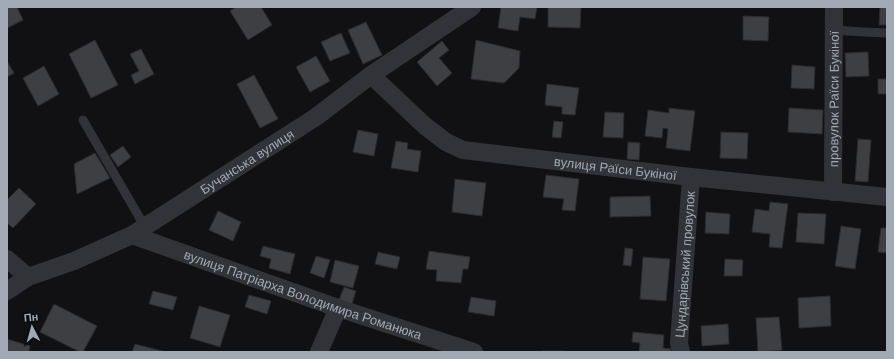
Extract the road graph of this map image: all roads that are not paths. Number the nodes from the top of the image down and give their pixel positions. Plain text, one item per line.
1 (472, 7) edge
2 (834, 7) edge
3 (833, 30) junction
4 (887, 33) edge
5 (371, 75) junction
6 (83, 120) dead end
7 (691, 177) junction
8 (833, 192) junction
9 (887, 197) edge
10 (139, 231) junction
11 (7, 259) edge
12 (28, 278) junction
13 (7, 291) edge
14 (338, 308) junction
15 (319, 352) edge
16 (474, 352) edge
17 (680, 352) edge

1 - 5 street, Бучанська вулиця
2 - 3 street, провулок Раїси Букіної
3 - 4 lane
3 - 8 street, провулок Раїси Букіної
5 - 7 street, вулиця Раїси Букіної
5 - 10 street, Бучанська вулиця
6 - 10 lane
7 - 8 street, вулиця Раїси Букіної
7 - 17 street, Цундарівський провулок
8 - 9 street, вулиця Раїси Букіної
10 - 12 street, Бучанська вулиця
10 - 14 street, вулиця Патріарха Володимира Романюка
11 - 12 street
12 - 13 street, Бучанська вулиця
14 - 15 street
14 - 16 street, вулиця Патріарха Володимира Романюка

